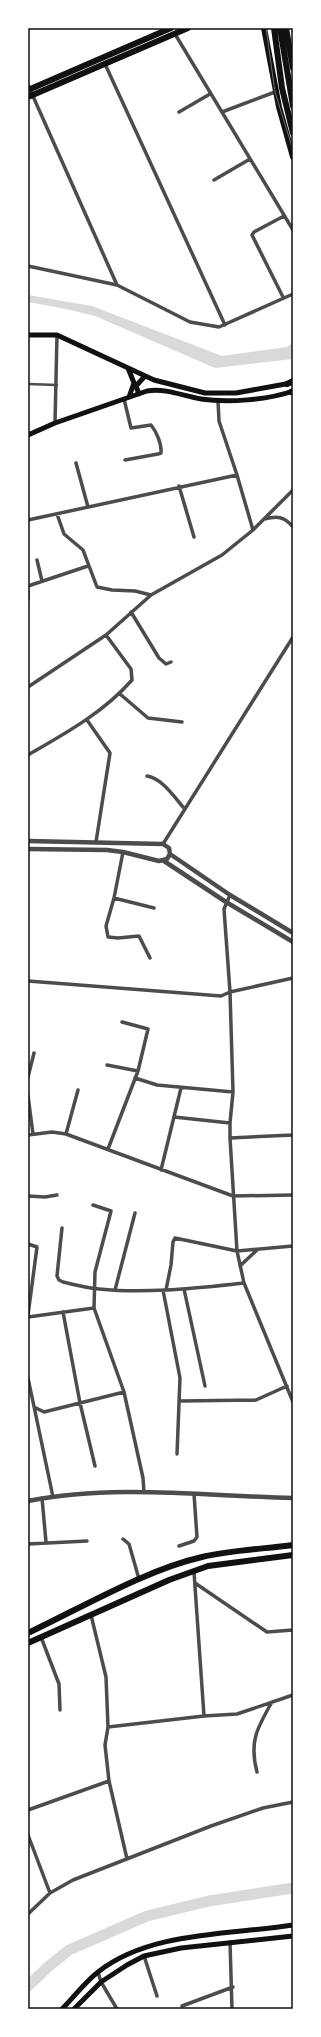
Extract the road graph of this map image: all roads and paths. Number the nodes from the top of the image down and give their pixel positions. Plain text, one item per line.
1 (188, 28) edge
2 (263, 28) edge
3 (274, 28) edge
4 (280, 28) edge
5 (286, 28) edge
6 (173, 30) edge
7 (105, 64) junction
8 (293, 68) edge
9 (29, 91) edge
10 (276, 92) junction
11 (210, 94) junction
12 (293, 106) edge
13 (179, 112) dead end
14 (222, 112) junction
15 (293, 133) edge
16 (293, 157) edge
17 (250, 159) junction
18 (214, 180) dead end
19 (284, 216) junction
20 (293, 230) edge
21 (28, 266) edge
22 (117, 285) junction
23 (293, 293) edge
24 (283, 297) junction
25 (225, 325) junction
26 (28, 335) edge
27 (57, 335) junction
28 (128, 368) junction
29 (145, 376) junction
30 (291, 382) edge
31 (28, 384) edge
32 (57, 385) junction
33 (292, 391) edge
34 (138, 394) junction
35 (126, 398) junction
36 (218, 401) junction
37 (55, 423) junction
38 (28, 435) edge
39 (125, 460) dead end
40 (76, 463) dead end
41 (238, 475) junction
42 (179, 486) junction
43 (293, 490) edge
44 (293, 496) edge
45 (88, 507) junction
46 (57, 514) junction
47 (28, 520) edge
48 (263, 520) junction
49 (293, 527) edge
50 (253, 530) junction
51 (194, 537) dead end
52 (37, 560) dead end
53 (88, 566) junction
54 (42, 582) junction
55 (28, 586) edge
56 (28, 591) edge
57 (150, 595) junction
58 (28, 599) edge
59 (131, 612) junction
60 (106, 635) junction
61 (293, 637) edge
62 (171, 662) dead end
63 (28, 687) edge
64 (120, 694) junction
65 (87, 720) junction
66 (182, 722) dead end
67 (28, 755) edge
68 (147, 776) dead end
69 (184, 808) junction
70 (28, 841) edge
71 (96, 842) junction
72 (163, 844) junction
73 (28, 849) edge
74 (123, 852) junction
75 (170, 854) junction
76 (164, 860) junction
77 (230, 895) junction
78 (114, 898) junction
79 (226, 902) junction
80 (154, 908) dead end
81 (293, 933) edge
82 (293, 942) edge
83 (150, 958) dead end
84 (293, 978) edge
85 (28, 981) edge
86 (230, 992) junction
87 (122, 1022) dead end
88 (34, 1053) dead end
89 (107, 1065) dead end
90 (138, 1071) junction
91 (28, 1078) edge
92 (135, 1078) junction
93 (181, 1088) junction
94 (78, 1090) dead end
95 (233, 1092) junction
96 (28, 1096) edge
97 (174, 1117) junction
98 (230, 1123) junction
99 (30, 1134) edge
100 (66, 1134) junction
101 (293, 1135) edge
102 (230, 1138) junction
103 (108, 1149) junction
104 (161, 1170) junction
105 (57, 1195) dead end
106 (293, 1195) edge
107 (28, 1196) edge
108 (233, 1196) junction
109 (94, 1205) dead end
110 (135, 1213) dead end
111 (62, 1228) dead end
112 (28, 1244) edge
113 (293, 1246) edge
114 (258, 1250) junction
115 (237, 1251) junction
116 (240, 1266) junction
117 (244, 1283) junction
118 (95, 1289) junction
119 (184, 1289) junction
120 (115, 1290) junction
121 (164, 1290) junction
122 (94, 1308) junction
123 (63, 1312) junction
124 (28, 1316) edge
125 (28, 1378) edge
126 (205, 1386) dead end
127 (287, 1387) junction
128 (293, 1390) edge
129 (124, 1392) junction
130 (34, 1401) junction
131 (180, 1401) junction
132 (28, 1402) edge
133 (293, 1402) edge
134 (80, 1403) junction
135 (36, 1408) junction
136 (178, 1454) dead end
137 (95, 1466) dead end
138 (144, 1492) junction
139 (194, 1494) junction
140 (53, 1497) junction
141 (42, 1498) junction
142 (293, 1498) edge
143 (28, 1501) edge
144 (123, 1540) dead end
145 (87, 1541) dead end
146 (46, 1542) junction
147 (28, 1544) edge
148 (293, 1545) edge
149 (179, 1546) dead end
150 (293, 1555) edge
151 (194, 1572) junction
152 (139, 1580) junction
153 (195, 1583) junction
154 (91, 1614) junction
155 (293, 1630) edge
156 (28, 1633) edge
157 (41, 1637) junction
158 (28, 1643) edge
159 (293, 1696) edge
160 (272, 1702) junction
161 (60, 1710) dead end
162 (204, 1716) junction
163 (108, 1727) junction
164 (257, 1772) dead end
165 (109, 1781) junction
166 (293, 1802) edge
167 (28, 1810) edge
168 (28, 1835) edge
169 (127, 1859) junction
170 (50, 1893) junction
171 (28, 1914) edge
172 (293, 1926) edge
173 (293, 1936) edge
174 (230, 1942) junction
175 (144, 1956) junction
176 (98, 1972) junction
177 (101, 1982) junction
178 (233, 1987) junction
179 (157, 1996) dead end
180 (182, 2006) dead end
181 (62, 2009) edge
182 (74, 2009) edge
183 (118, 2009) edge
184 (232, 2009) edge

1 - 6 main road
2 - 10 main road
3 - 15 main road
4 - 12 main road
5 - 8 main road
6 - 7 main road
6 - 9 main road
6 - 11 street
7 - 9 main road
7 - 25 street
9 - 22 street
10 - 14 street
10 - 16 main road
11 - 13 street
11 - 14 street
14 - 17 street
17 - 18 street
17 - 19 street
19 - 20 street
19 - 24 street
21 - 22 street
22 - 25 street
23 - 24 street
24 - 25 street
26 - 27 main road
27 - 28 main road
27 - 32 street
28 - 29 main road
28 - 35 main road
29 - 30 main road
29 - 34 main road
31 - 32 street
32 - 37 street
33 - 36 main road
34 - 35 main road
34 - 36 main road
35 - 37 main road
35 - 39 street
36 - 41 street
37 - 38 main road
40 - 45 street
41 - 42 street
41 - 50 street
42 - 45 street
42 - 51 street
43 - 44 street
43 - 48 street
45 - 46 street
46 - 47 street
46 - 53 street
48 - 49 street
48 - 50 street
50 - 57 street
52 - 54 street
53 - 54 street
53 - 57 street
54 - 55 street
56 - 58 street
57 - 59 street
59 - 60 street
59 - 62 street
60 - 63 street
60 - 64 street
61 - 69 street
64 - 65 street
64 - 66 street
65 - 67 street
65 - 71 street
68 - 69 street
69 - 72 street
70 - 71 street
71 - 72 street
72 - 75 street
73 - 74 street
74 - 76 street
74 - 78 street
75 - 76 street
75 - 77 street
76 - 79 street
77 - 79 street
77 - 81 street
78 - 80 street
78 - 83 street
79 - 82 street
79 - 86 street
84 - 86 street
85 - 86 street
86 - 95 street
87 - 90 street
88 - 91 street
89 - 90 street
90 - 92 street
92 - 93 street
92 - 103 street
93 - 95 street
93 - 97 street
94 - 100 street
95 - 98 street
96 - 99 street
97 - 98 street
97 - 104 street
98 - 102 street
99 - 100 street
100 - 103 street
101 - 102 street
102 - 108 street
103 - 104 street
104 - 108 street
105 - 107 street
106 - 108 street
108 - 115 street
109 - 118 street
110 - 120 street
111 - 118 street
112 - 124 street
113 - 114 street
114 - 115 street
114 - 116 street
115 - 116 street
115 - 121 street
116 - 117 street
117 - 119 street
117 - 127 street
118 - 120 street
118 - 122 street
119 - 121 street
119 - 126 street
120 - 121 street
121 - 131 street
122 - 123 street
122 - 129 street
123 - 124 street
123 - 134 street
125 - 130 street
127 - 128 street
127 - 131 street
127 - 133 street
129 - 134 street
129 - 138 street
130 - 132 street
130 - 135 street
131 - 136 street
134 - 135 street
134 - 137 street
135 - 140 street
138 - 139 street
138 - 140 street
139 - 142 street
139 - 149 street
140 - 141 street
141 - 143 street
141 - 146 street
144 - 152 street
145 - 146 street
146 - 147 street
148 - 152 main road
150 - 151 main road
151 - 153 street
151 - 154 main road
152 - 156 main road
153 - 155 street
153 - 162 street
154 - 157 main road
154 - 163 street
157 - 158 main road
157 - 161 street
159 - 160 street
160 - 162 street
160 - 164 street
162 - 163 street
163 - 165 street
165 - 167 street
165 - 169 street
166 - 169 street
168 - 170 street
169 - 170 street
170 - 171 street
172 - 176 main road
173 - 174 main road
174 - 175 main road
174 - 178 street
175 - 177 main road
175 - 179 street
176 - 177 street
176 - 181 main road
177 - 182 main road
177 - 183 street
178 - 180 street
178 - 184 street

